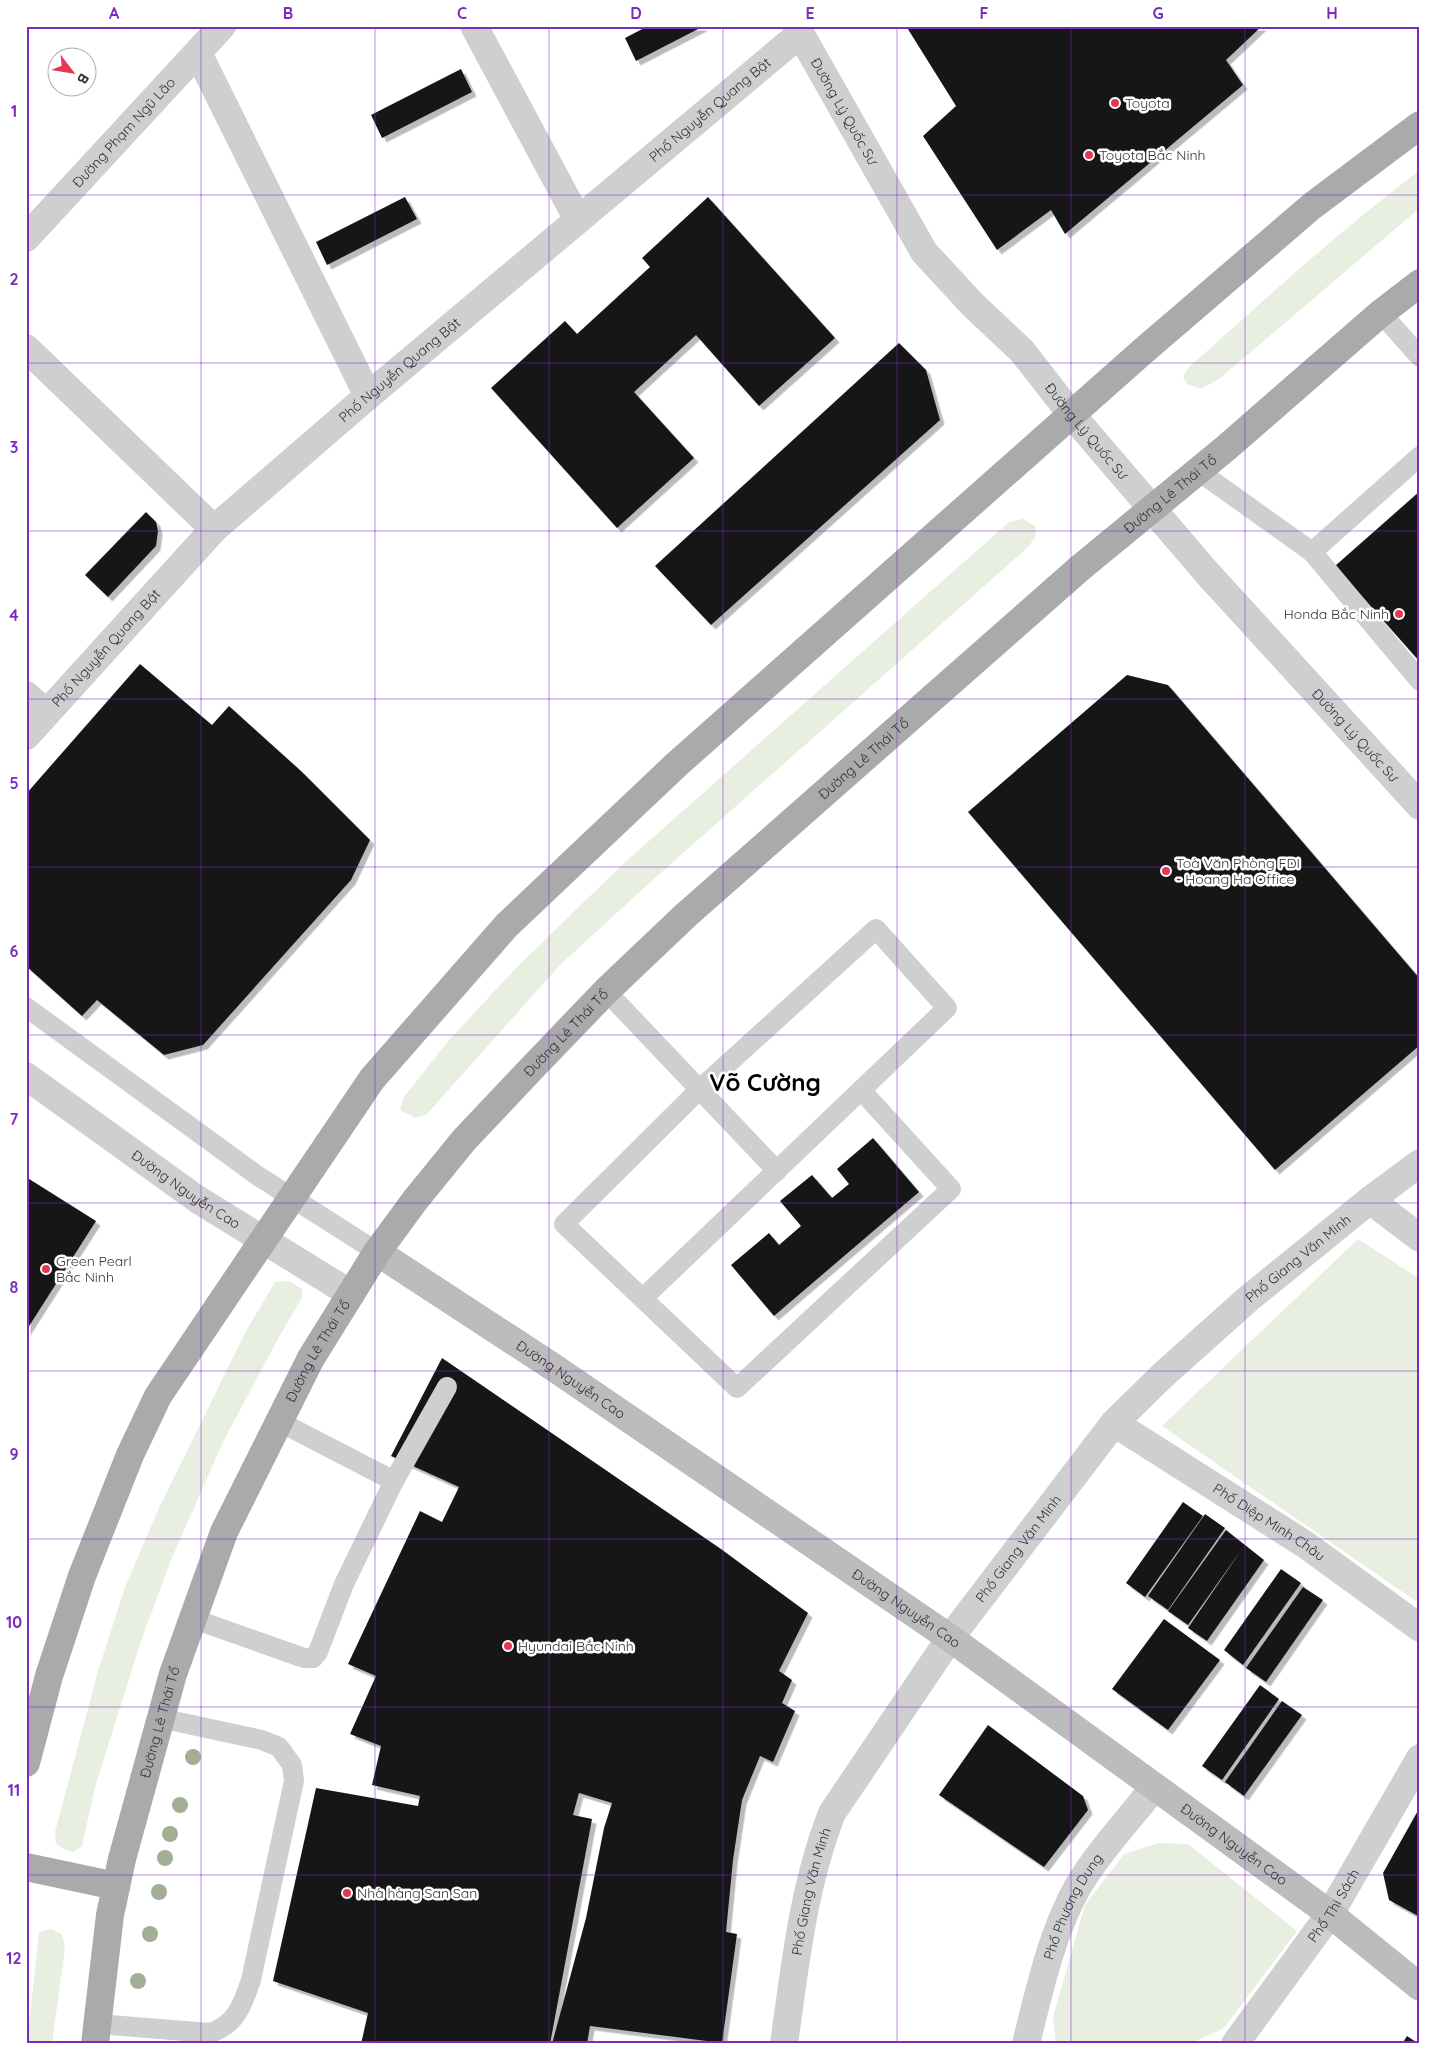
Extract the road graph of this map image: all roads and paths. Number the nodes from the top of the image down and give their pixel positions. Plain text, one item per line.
1 (222, 26) edge
2 (474, 26) edge
3 (798, 30) edge
4 (198, 53) junction
5 (1420, 125) edge
6 (578, 220) junction
7 (26, 238) edge
8 (1420, 282) edge
9 (1381, 312) junction
10 (26, 348) edge
11 (1420, 357) edge
12 (368, 396) junction
13 (1071, 414) junction
14 (1420, 456) edge
15 (1197, 470) junction
16 (1152, 508) junction
17 (214, 529) junction
18 (1312, 552) junction
19 (1420, 681) edge
20 (26, 695) edge
21 (46, 714) junction
22 (26, 736) edge
23 (1420, 806) edge
24 (606, 991) junction
25 (26, 1007) edge
26 (26, 1076) edge
27 (700, 1089) junction
28 (861, 1090) junction
29 (1420, 1163) edge
30 (777, 1171) junction
31 (290, 1198) junction
32 (1370, 1200) junction
33 (1420, 1238) edge
34 (262, 1240) junction
35 (377, 1252) junction
36 (351, 1294) junction
37 (643, 1298) junction
38 (447, 1387) dead end
39 (280, 1422) junction
40 (1114, 1423) junction
41 (394, 1481) junction
42 (191, 1618) junction
43 (1420, 1628) edge
44 (950, 1638) junction
45 (35, 1693) edge
46 (160, 1718) junction
47 (1420, 1758) edge
48 (26, 1763) edge
49 (1154, 1787) junction
50 (26, 1867) edge
51 (116, 1886) junction
52 (1330, 1914) junction
53 (1420, 1987) edge
54 (96, 2034) edge
55 (784, 2044) edge
56 (1026, 2044) edge
57 (1235, 2044) edge

1 - 4 street, Đường Phạm Ngũ Lão
2 - 6 street
3 - 6 street, Phố Nguyễn Quang Bật
3 - 13 street, Đường Lý Quốc Sư
4 - 7 street, Đường Phạm Ngũ Lão
4 - 12 street
5 - 13 main road
6 - 12 street, Phố Nguyễn Quang Bật
8 - 9 main road, Đường Lê Thái Tổ
9 - 11 lane
9 - 15 main road, Đường Lê Thái Tổ
10 - 17 street
12 - 17 street, Phố Nguyễn Quang Bật
13 - 16 street, Đường Lý Quốc Sư
13 - 31 main road
14 - 18 lane
15 - 16 main road, Đường Lê Thái Tổ
15 - 18 lane
16 - 23 street, Đường Lý Quốc Sư
16 - 24 main road, Đường Lê Thái Tổ
17 - 21 street, Phố Nguyễn Quang Bật
18 - 19 lane
20 - 21 street
21 - 22 street, Phố Nguyễn Quang Bật
24 - 27 lane
24 - 35 main road, Đường Lê Thái Tổ
25 - 31 lane
26 - 34 street, Đường Nguyễn Cao
27 - 28 lane
27 - 30 lane
27 - 37 lane
28 - 30 lane
28 - 37 lane
29 - 32 street, Phố Giang Văn Minh
30 - 37 lane
31 - 34 main road
31 - 35 lane
32 - 33 street
32 - 40 street, Phố Giang Văn Minh
34 - 36 street, Đường Nguyễn Cao
34 - 45 main road
35 - 36 main road, Đường Lê Thái Tổ
35 - 44 main road, Đường Nguyễn Cao
36 - 39 main road, Đường Lê Thái Tổ
38 - 41 lane
39 - 41 lane
39 - 42 main road, Đường Lê Thái Tổ
40 - 43 street, Phố Diệp Minh Châu
40 - 44 street, Phố Giang Văn Minh
41 - 42 lane
42 - 46 main road, Đường Lê Thái Tổ
44 - 49 main road, Đường Nguyễn Cao
44 - 55 street, Phố Giang Văn Minh
45 - 48 main road
46 - 51 main road, Đường Lê Thái Tổ
46 - 54 lane
47 - 52 street, Phố Thi Sách
49 - 52 main road, Đường Nguyễn Cao
49 - 56 street, Phố Phương Dung
50 - 51 main road
51 - 54 main road, Đường Lê Thái Tổ
52 - 53 main road, Đường Nguyễn Cao
52 - 57 street, Phố Thi Sách

